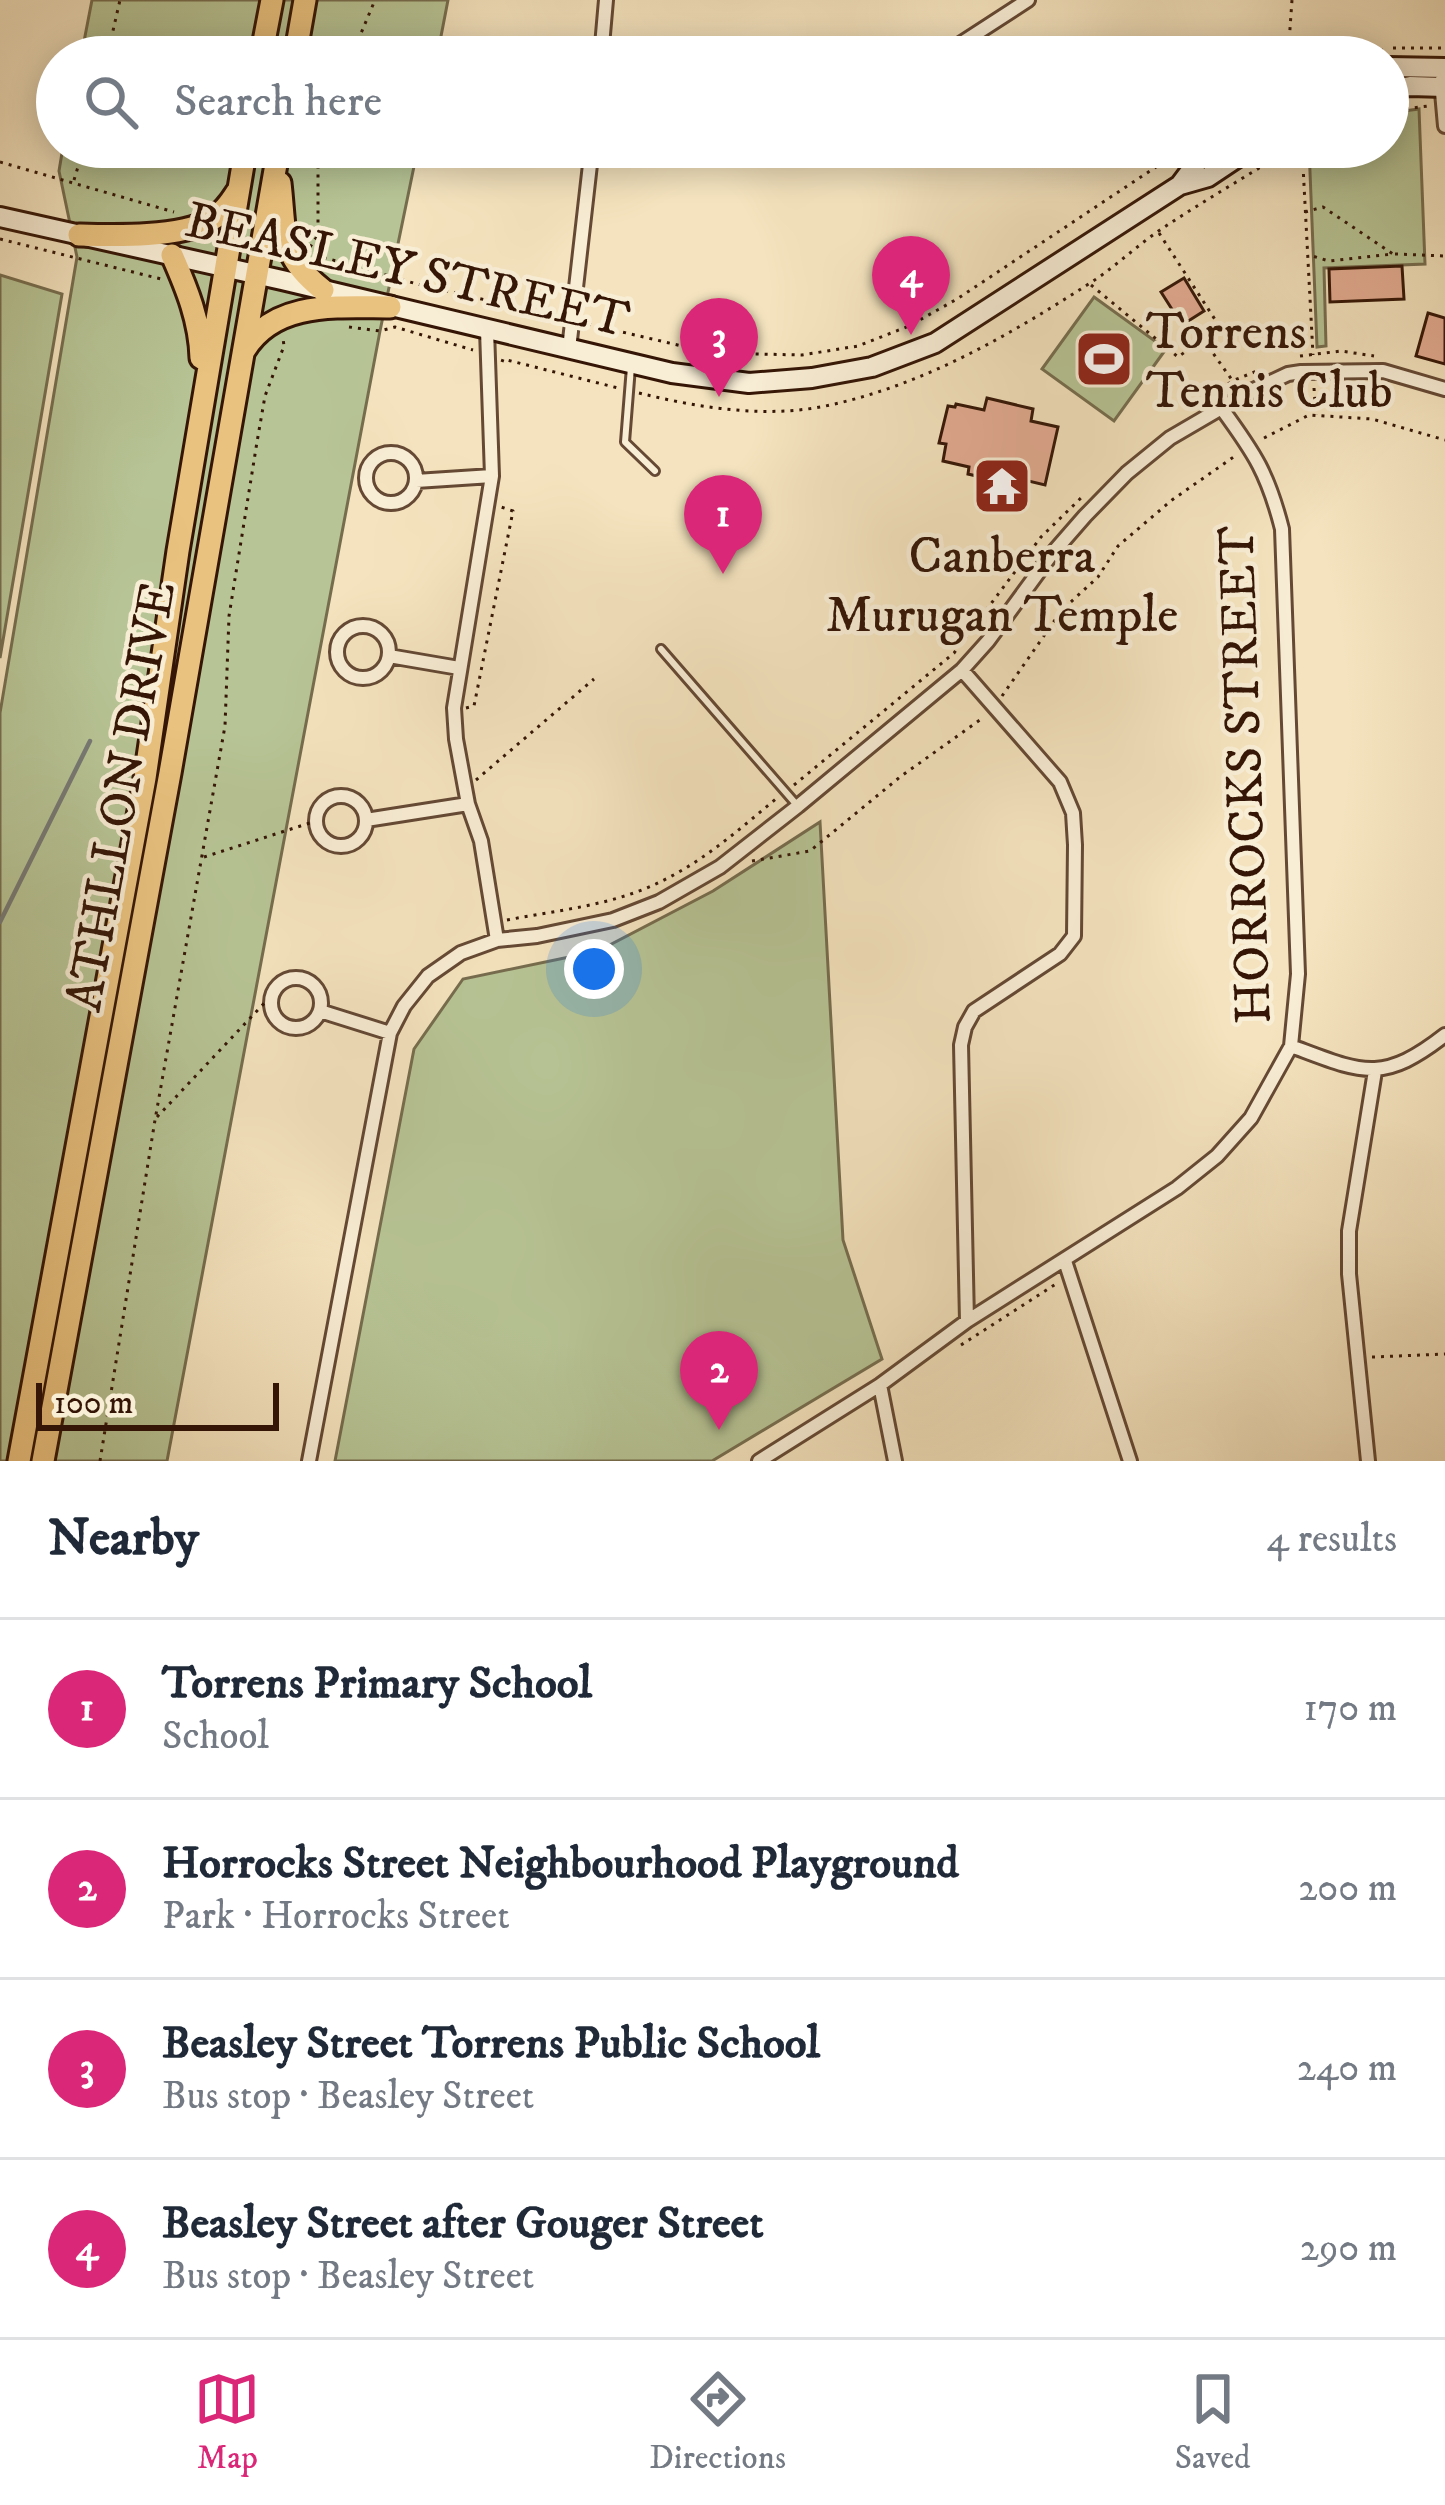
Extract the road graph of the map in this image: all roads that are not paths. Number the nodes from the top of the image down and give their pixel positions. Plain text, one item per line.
1 (272, 0) edge
2 (305, 0) edge
3 (606, 0) edge
4 (1028, 0) edge
5 (266, 36) edge
6 (299, 36) edge
7 (603, 36) edge
8 (972, 36) edge
9 (1409, 73) edge
10 (1443, 83) edge
11 (1409, 86) edge
12 (1445, 126) edge
13 (242, 168) edge
14 (275, 168) edge
15 (279, 168) edge
16 (590, 168) edge
17 (1193, 168) edge
18 (1222, 168) edge
19 (1180, 185) junction
20 (238, 190) junction
21 (0, 217) edge
22 (79, 235) junction
23 (172, 256) junction
24 (225, 267) junction
25 (256, 274) junction
26 (323, 290) junction
27 (390, 307) junction
28 (487, 330) junction
29 (568, 349) junction
30 (244, 352) junction
31 (631, 363) junction
32 (1445, 389) edge
33 (202, 400) junction
34 (1222, 409) junction
35 (655, 471) dead end
36 (492, 476) junction
37 (416, 481) junction
38 (661, 649) dead end
39 (389, 656) junction
40 (459, 668) junction
41 (962, 670) junction
42 (468, 804) junction
43 (798, 806) junction
44 (366, 820) junction
45 (497, 940) junction
46 (320, 1011) junction
47 (390, 1033) junction
48 (1445, 1035) edge
49 (1291, 1046) junction
50 (1375, 1071) junction
51 (1067, 1268) junction
52 (967, 1321) junction
53 (880, 1384) junction
54 (20, 1461) edge
55 (43, 1461) edge
56 (309, 1461) edge
57 (759, 1461) edge
58 (896, 1461) edge
59 (1130, 1461) edge
60 (1368, 1461) edge

1 - 5 main road
2 - 6 main road
3 - 7 street
4 - 8 street
9 - 10 main road
10 - 11 main road
10 - 12 street
13 - 20 main road, ATHLLON DRIVE
14 - 25 main road, ATHLLON DRIVE
15 - 26 main road
16 - 29 street
17 - 19 main road, BEASLEY STREET
18 - 19 main road, BEASLEY STREET
19 - 31 main road, BEASLEY STREET
20 - 22 main road
20 - 24 main road, ATHLLON DRIVE
21 - 22 main road, BEASLEY STREET
22 - 23 main road, BEASLEY STREET
23 - 24 main road, BEASLEY STREET
23 - 33 main road
24 - 25 main road, BEASLEY STREET
24 - 33 main road, ATHLLON DRIVE
25 - 26 main road, BEASLEY STREET
25 - 30 main road, ATHLLON DRIVE
26 - 27 main road, BEASLEY STREET
27 - 28 main road, BEASLEY STREET
27 - 30 main road
28 - 29 main road, BEASLEY STREET
28 - 36 street
29 - 31 main road, BEASLEY STREET
30 - 55 main road, ATHLLON DRIVE
31 - 35 lane
32 - 34 street
33 - 54 main road, ATHLLON DRIVE
34 - 41 street
34 - 49 street, HORROCKS STREET
36 - 37 street
36 - 40 street
37 - 37 street
38 - 43 lane
39 - 39 street
39 - 40 street
40 - 42 street
41 - 43 street
41 - 52 street
42 - 44 street
42 - 45 street
43 - 45 street
44 - 44 street
45 - 47 street
46 - 46 street
46 - 47 street
47 - 56 street
48 - 50 street
49 - 50 street
49 - 51 street, HORROCKS STREET
50 - 60 street
51 - 52 street, HORROCKS STREET
51 - 59 street
52 - 53 street, HORROCKS STREET
53 - 57 street, HORROCKS STREET
53 - 58 street

